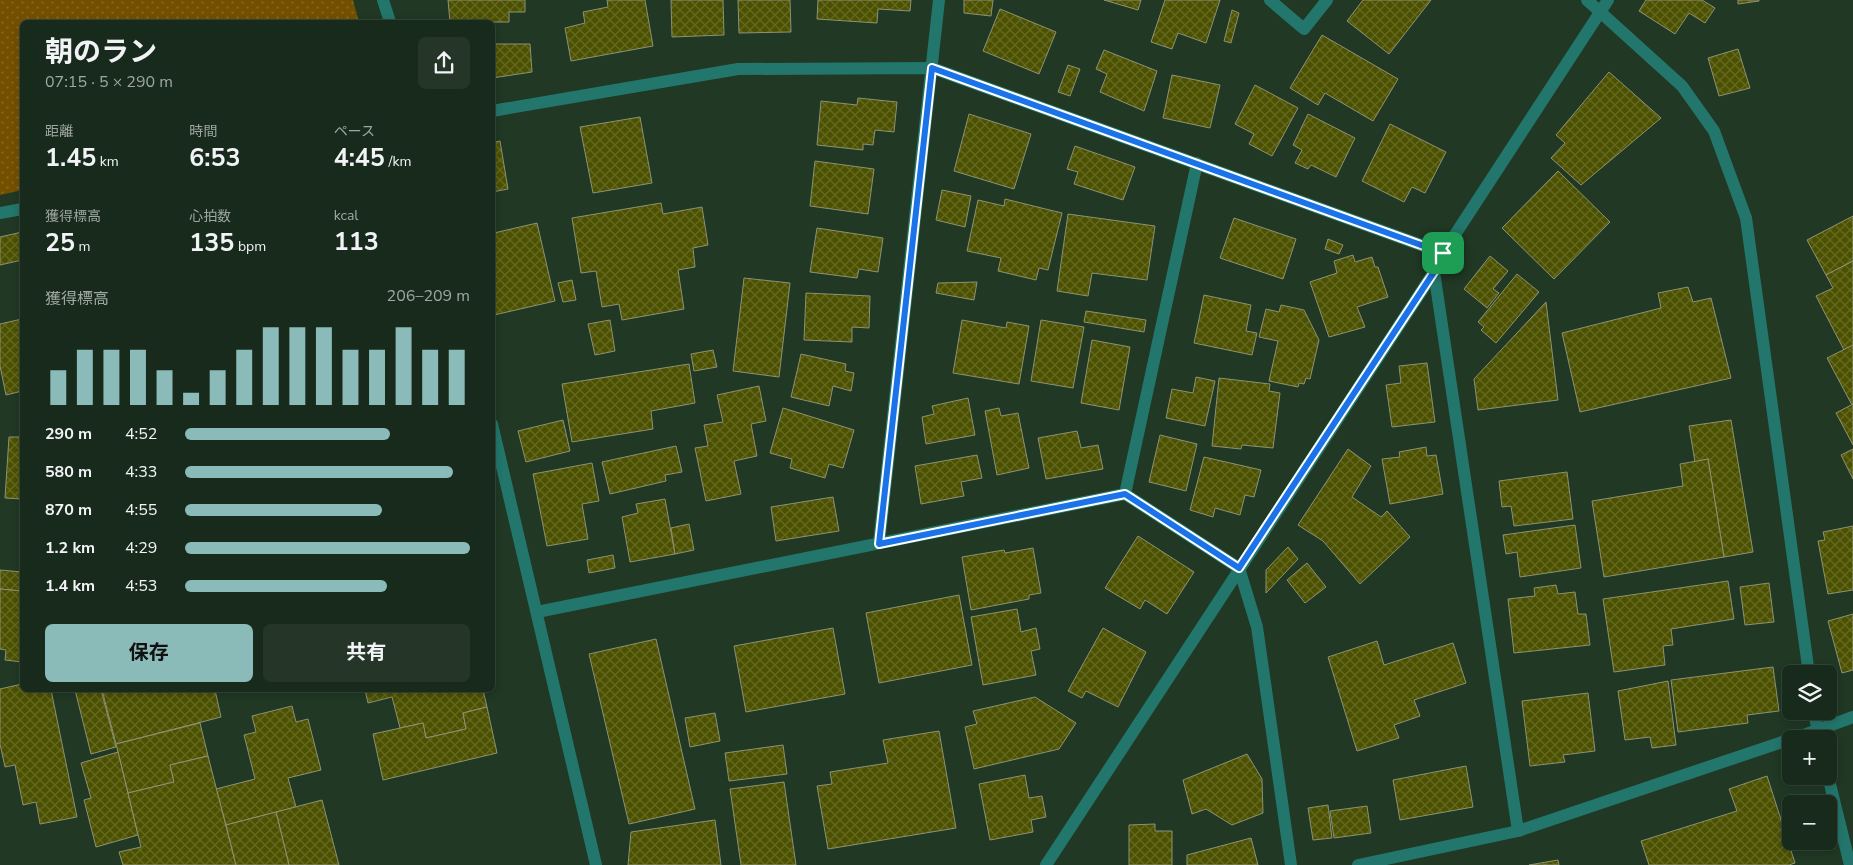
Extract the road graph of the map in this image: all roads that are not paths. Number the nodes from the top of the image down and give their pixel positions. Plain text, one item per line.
1 (383, 0) edge
2 (939, 0) edge
3 (1270, 0) edge
4 (1327, 0) edge
5 (1587, 0) edge
6 (1608, 0) edge
7 (1601, 11) junction
8 (389, 20) edge
9 (932, 68) junction
10 (495, 110) edge
11 (1197, 163) junction
12 (20, 208) edge
13 (0, 213) edge
14 (1443, 253) junction
15 (1434, 272) junction
16 (495, 436) edge
17 (1125, 494) junction
18 (879, 544) junction
19 (1239, 568) junction
20 (538, 612) junction
21 (1808, 665) edge
22 (1853, 717) edge
23 (1828, 730) edge
24 (1782, 742) edge
25 (1830, 785) edge
26 (1518, 831) junction
27 (596, 865) edge
28 (1044, 865) edge
29 (1291, 865) edge
30 (1358, 865) edge
31 (1850, 865) edge

1 - 8 street
2 - 9 street
3 - 4 street
5 - 7 street
6 - 7 street
7 - 14 street
7 - 21 street
9 - 10 street
9 - 11 street
9 - 18 street
11 - 14 street
11 - 17 street
12 - 13 street
14 - 15 street
15 - 19 street
15 - 26 street
16 - 20 street
17 - 18 street
17 - 19 street
18 - 20 street
19 - 28 street
19 - 29 street
20 - 27 street
22 - 23 street
24 - 26 street
25 - 31 street
26 - 30 street

